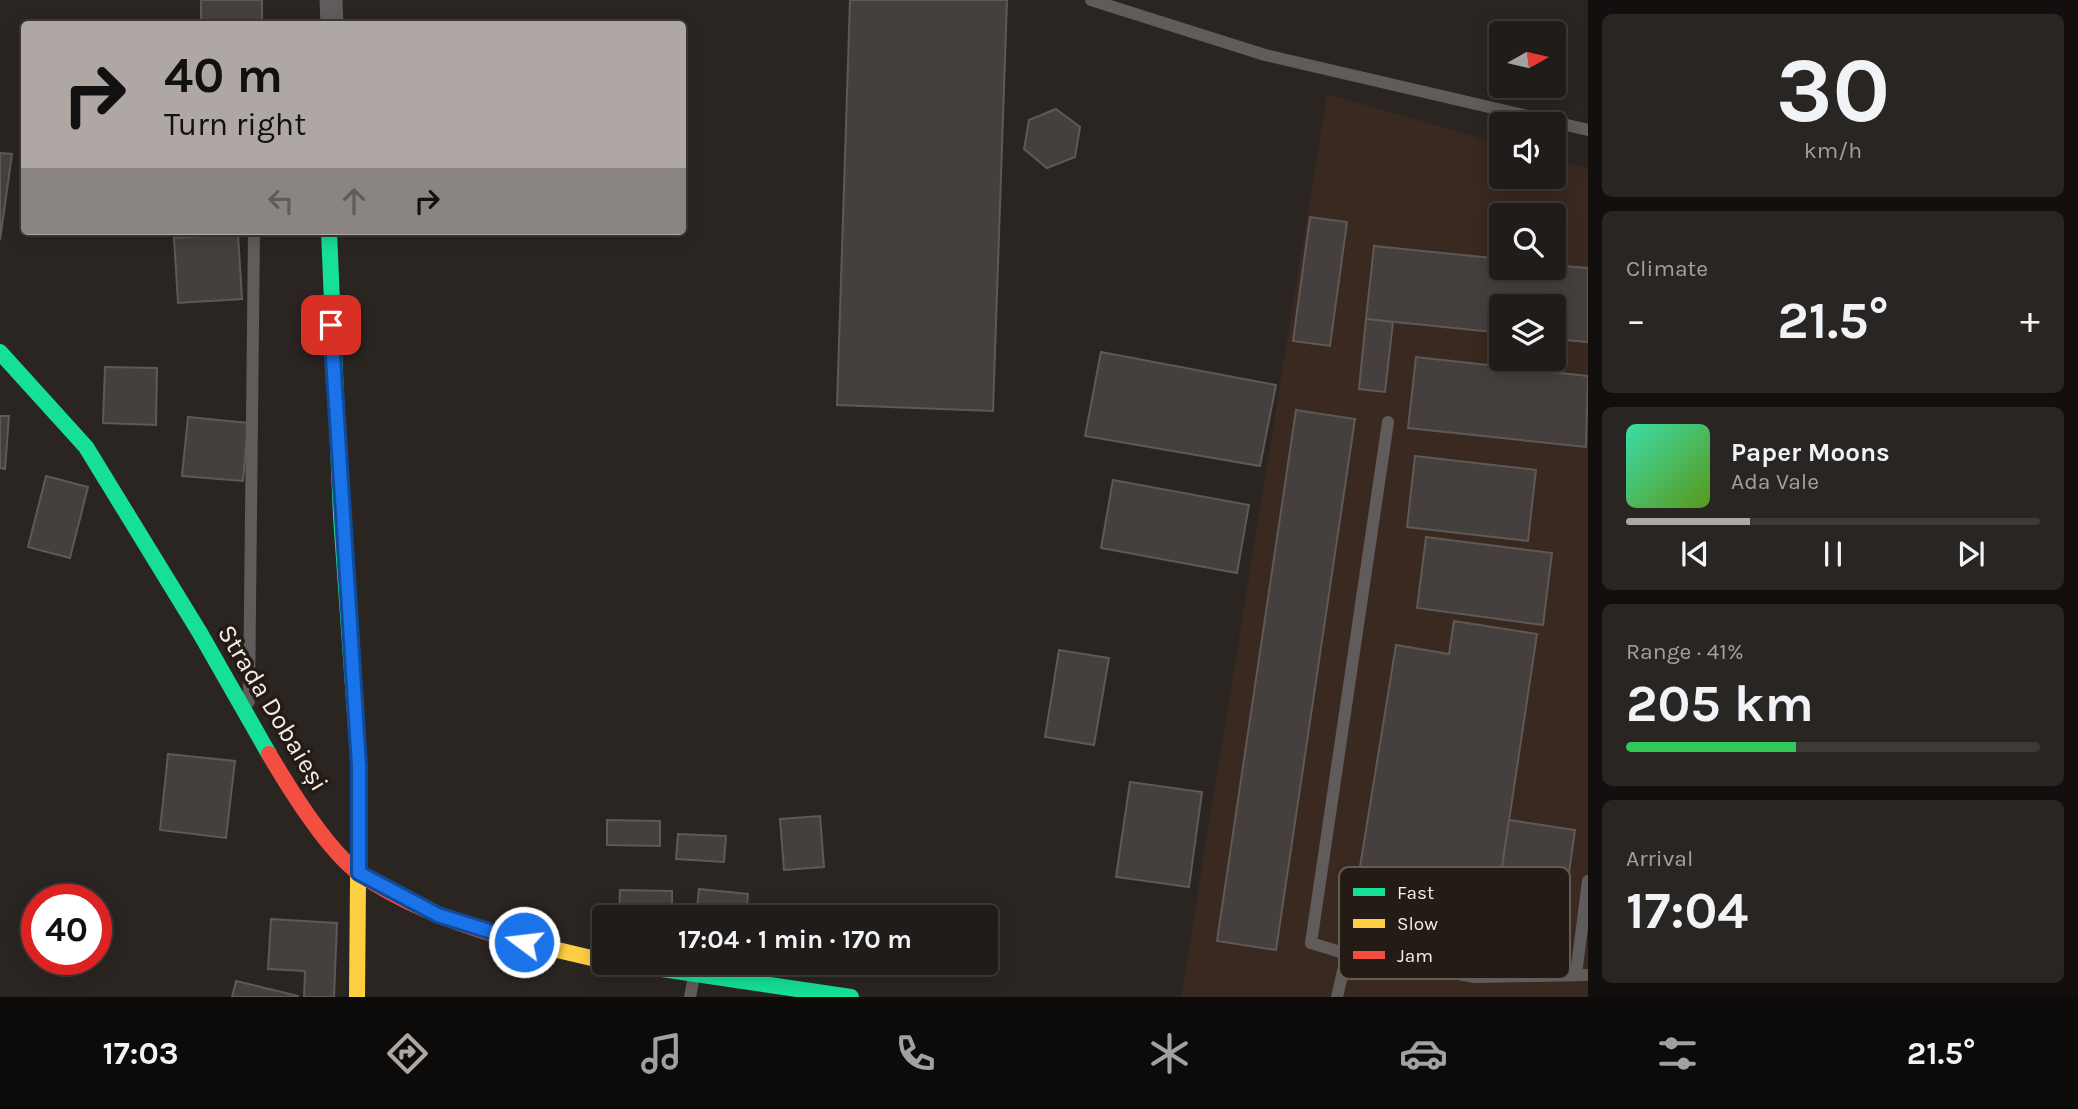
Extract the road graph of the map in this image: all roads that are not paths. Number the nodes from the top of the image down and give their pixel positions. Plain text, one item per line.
1 (331, 0) edge
2 (1091, 0) edge
3 (332, 21) edge
4 (1588, 130) edge
5 (254, 235) edge
6 (329, 235) edge
7 (0, 352) edge
8 (1388, 422) dead end
9 (249, 720) junction
10 (359, 873) junction
11 (1588, 881) edge
12 (1339, 952) edge
13 (592, 958) edge
14 (1582, 974) edge
15 (694, 975) joint
16 (1342, 979) edge
17 (357, 997) edge
18 (690, 997) edge
19 (851, 997) edge
20 (1338, 997) edge

1 - 3 street
2 - 4 lane
5 - 9 lane
6 - 10 street
7 - 9 street, Strada Dobaieși
8 - 12 lane
9 - 10 street, Strada Dobaieși
10 - 13 street, Strada Dobaieși
10 - 17 street
11 - 14 lane
15 - 18 lane
15 - 19 street
16 - 20 lane

